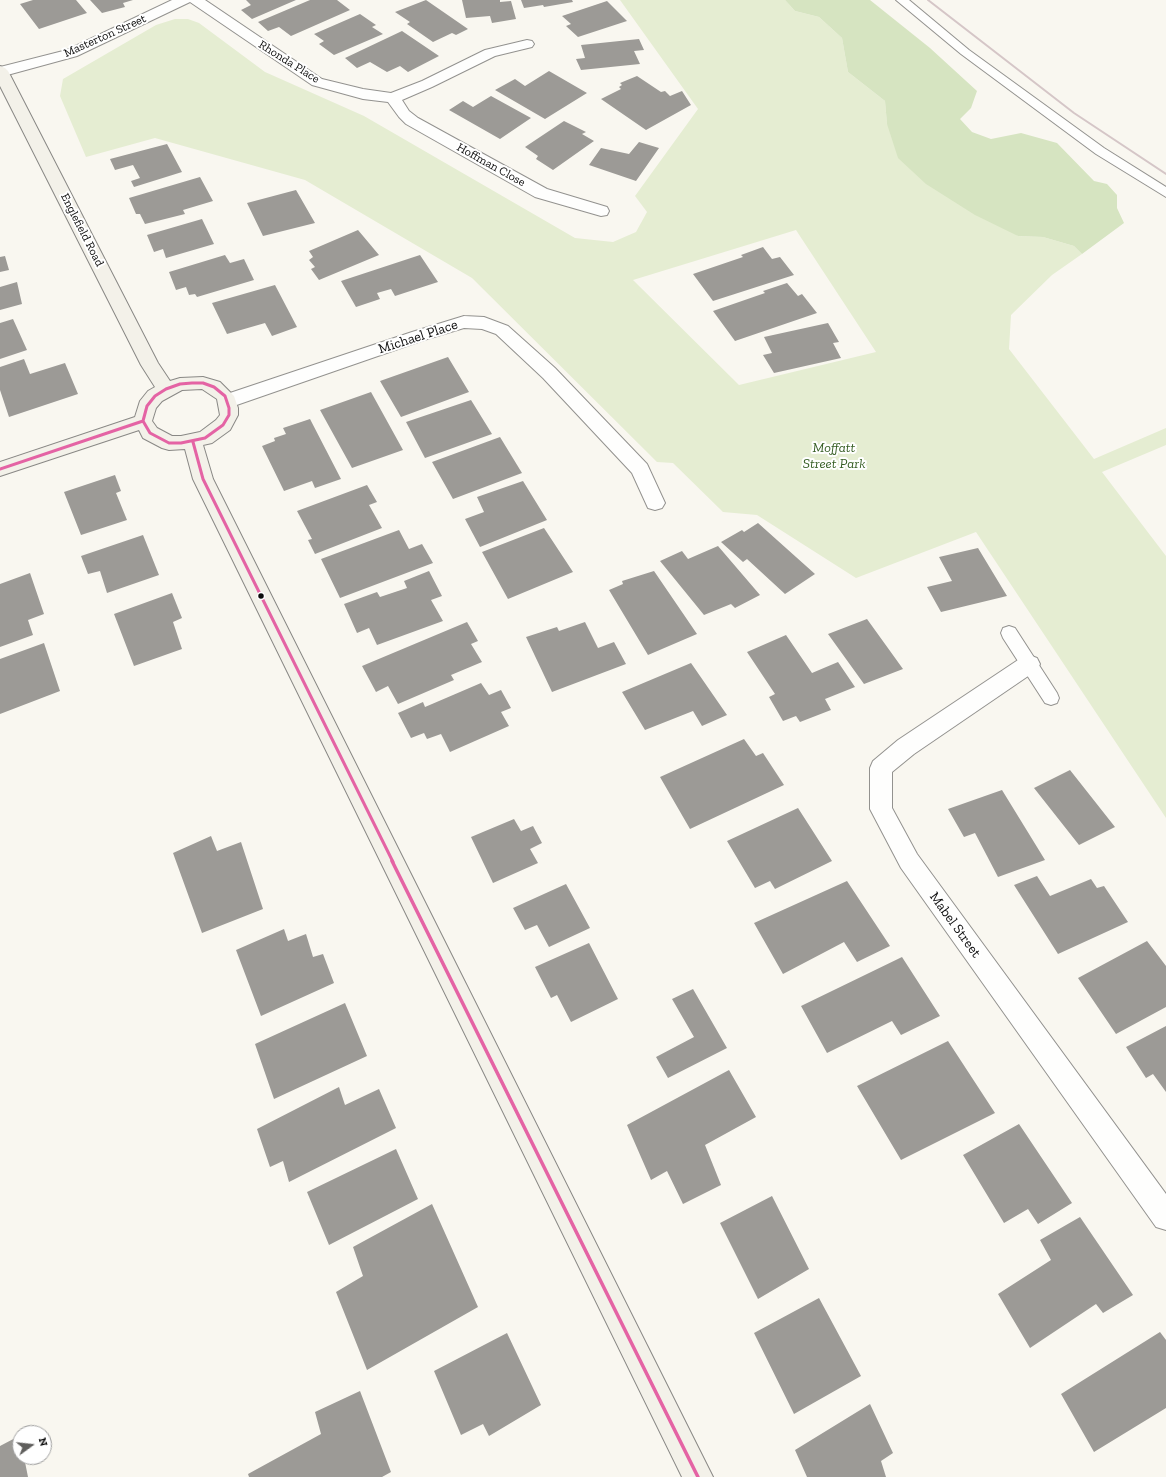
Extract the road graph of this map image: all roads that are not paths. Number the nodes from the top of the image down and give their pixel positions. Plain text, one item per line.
1 (184, 0) edge
2 (196, 0) edge
3 (902, 0) edge
4 (527, 44) dead end
5 (0, 71) edge
6 (393, 98) junction
7 (1166, 193) edge
8 (601, 211) dead end
9 (166, 389) junction
10 (228, 401) junction
11 (143, 420) junction
12 (193, 442) junction
13 (0, 469) edge
14 (655, 503) dead end
15 (1009, 633) dead end
16 (1029, 664) junction
17 (1051, 698) dead end
18 (1166, 1217) edge
19 (698, 1477) edge

1 - 5 street, Masterton Street
2 - 6 street, Rhonda Place
3 - 7 lane
4 - 6 street, Rhonda Place
5 - 9 main road, Englefield Road
6 - 8 street, Hoffman Close
9 - 10 main road
9 - 11 main road
10 - 12 main road
10 - 14 street, Michael Place
11 - 12 main road
11 - 13 main road
12 - 19 main road
15 - 16 lane
16 - 17 lane
16 - 18 street, Mabel Street

